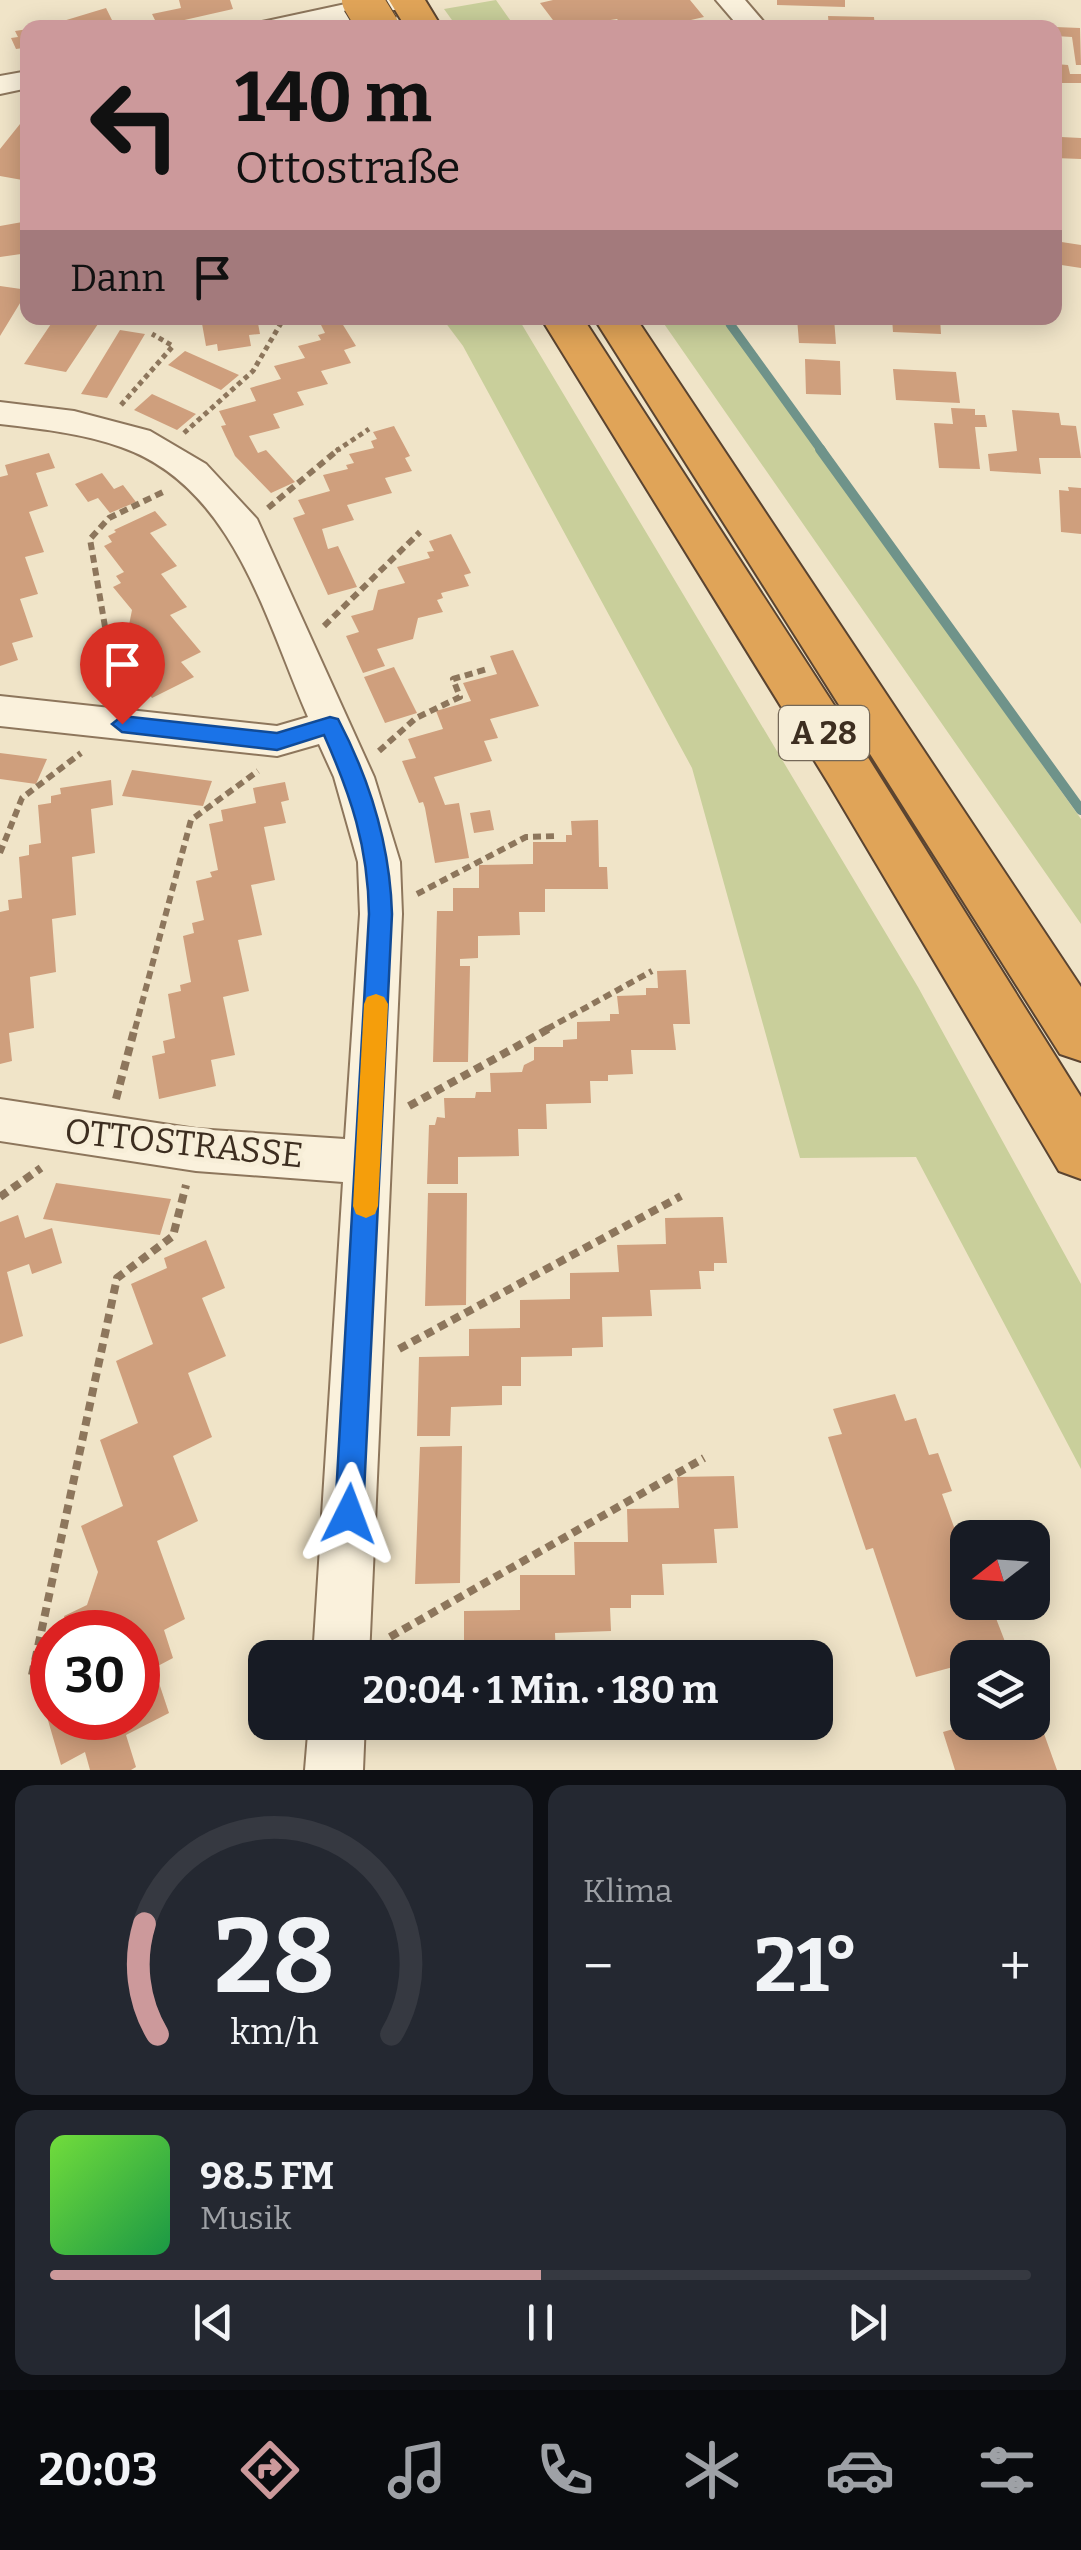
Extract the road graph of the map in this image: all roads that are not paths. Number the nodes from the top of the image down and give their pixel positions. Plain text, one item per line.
1 (404, 0) edge
2 (730, 0) edge
3 (310, 20) edge
4 (748, 20) edge
5 (566, 325) edge
6 (620, 325) edge
7 (0, 414) edge
8 (0, 711) edge
9 (330, 725) junction
10 (1081, 1036) edge
11 (0, 1120) edge
12 (368, 1145) junction
13 (1081, 1152) edge
14 (342, 1640) edge
15 (336, 1740) edge
16 (334, 1770) edge

1 - 3 street
2 - 4 street
5 - 13 highway, A 28
6 - 10 highway, A 28
7 - 9 street
8 - 9 street
9 - 12 street
11 - 12 street, OTTOSTRASSE
12 - 14 street
15 - 16 street

